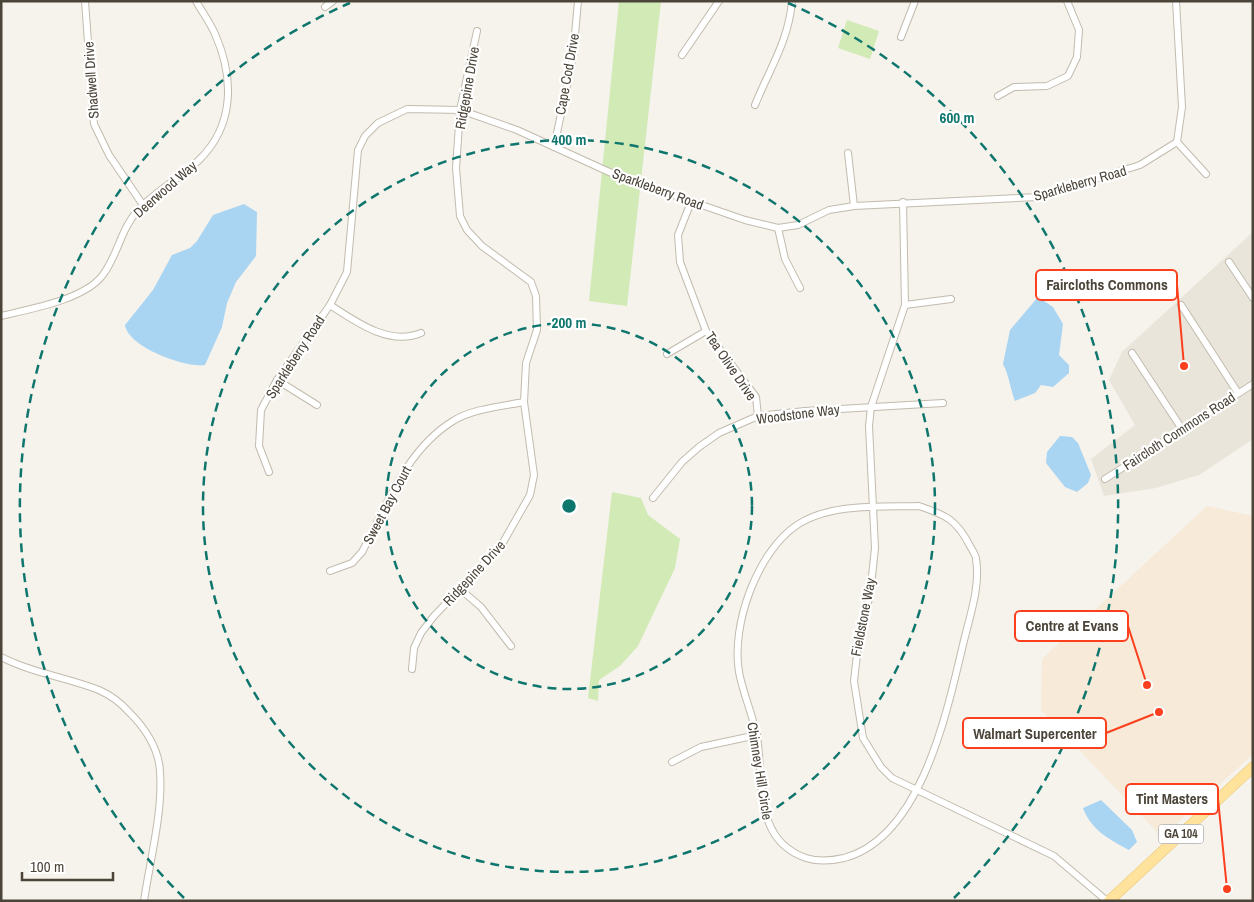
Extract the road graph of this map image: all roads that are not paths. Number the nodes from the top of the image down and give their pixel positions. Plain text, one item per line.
1 (85, 1) edge
2 (196, 1) edge
3 (332, 1) edge
4 (578, 1) edge
5 (719, 1) edge
6 (792, 1) edge
7 (915, 1) edge
8 (1067, 1) edge
9 (1176, 1) edge
10 (325, 6) dead end
11 (477, 31) dead end
12 (901, 37) dead end
13 (682, 55) dead end
14 (998, 96) dead end
15 (755, 104) dead end
16 (460, 110) junction
17 (1177, 142) junction
18 (554, 147) junction
19 (848, 153) dead end
20 (1206, 174) dead end
21 (691, 202) junction
22 (903, 202) junction
23 (143, 205) junction
24 (854, 206) junction
25 (778, 228) junction
26 (1229, 262) dead end
27 (800, 288) dead end
28 (1253, 298) edge
29 (951, 299) dead end
30 (330, 305) junction
31 (905, 305) junction
32 (1180, 305) dead end
33 (1, 316) edge
34 (706, 331) junction
35 (421, 334) dead end
36 (1132, 353) dead end
37 (667, 354) dead end
38 (278, 380) junction
39 (1253, 384) edge
40 (1238, 393) junction
41 (524, 402) junction
42 (943, 404) dead end
43 (317, 405) dead end
44 (871, 407) junction
45 (758, 416) junction
46 (1182, 429) junction
47 (270, 472) dead end
48 (1105, 479) dead end
49 (653, 498) dead end
50 (873, 508) junction
51 (330, 571) dead end
52 (460, 589) junction
53 (511, 646) dead end
54 (1, 657) edge
55 (412, 669) dead end
56 (757, 735) junction
57 (672, 762) dead end
58 (1253, 768) edge
59 (915, 789) junction
60 (144, 901) edge
61 (1108, 901) edge

1 - 23 street, Shadwell Drive
2 - 23 street, Deerwood Way
3 - 10 street
4 - 18 street, Cape Cod Drive
5 - 13 street
6 - 15 street
7 - 12 street
8 - 14 street
9 - 17 street
11 - 16 street, Ridgepine Drive
16 - 18 street, Sparkleberry Road
16 - 30 street, Sparkleberry Road
16 - 41 street, Ridgepine Drive
17 - 20 street
17 - 22 street, Sparkleberry Road
18 - 21 street, Sparkleberry Road
19 - 24 street
21 - 25 street, Sparkleberry Road
21 - 34 street, Tea Olive Drive
22 - 24 street, Sparkleberry Road
22 - 31 street, Fieldstone Way
23 - 33 street, Deerwood Way
24 - 25 street, Sparkleberry Road
25 - 27 street
26 - 28 street
29 - 31 street
30 - 35 street
30 - 38 street, Sparkleberry Road
31 - 44 street, Fieldstone Way
32 - 40 street
34 - 37 street
34 - 45 street, Tea Olive Drive
36 - 46 street
38 - 43 street
38 - 47 street, Sparkleberry Road
39 - 40 street, Faircloth Commons Road
40 - 46 street, Faircloth Commons Road
41 - 51 street, Sweet Bay Court
41 - 52 street, Ridgepine Drive
42 - 44 street, Woodstone Way
44 - 45 street, Woodstone Way
44 - 50 street, Fieldstone Way
45 - 49 street, Woodstone Way
46 - 48 street, Faircloth Commons Road
50 - 56 street, Chimney Hill Circle
50 - 59 street, Fieldstone Way
50 - 59 street, Chimney Hill Circle
52 - 53 street
52 - 55 street, Ridgepine Drive
54 - 60 street
56 - 57 street
56 - 59 street, Chimney Hill Circle
58 - 61 main road, GA 104
59 - 61 street, Fieldstone Way

